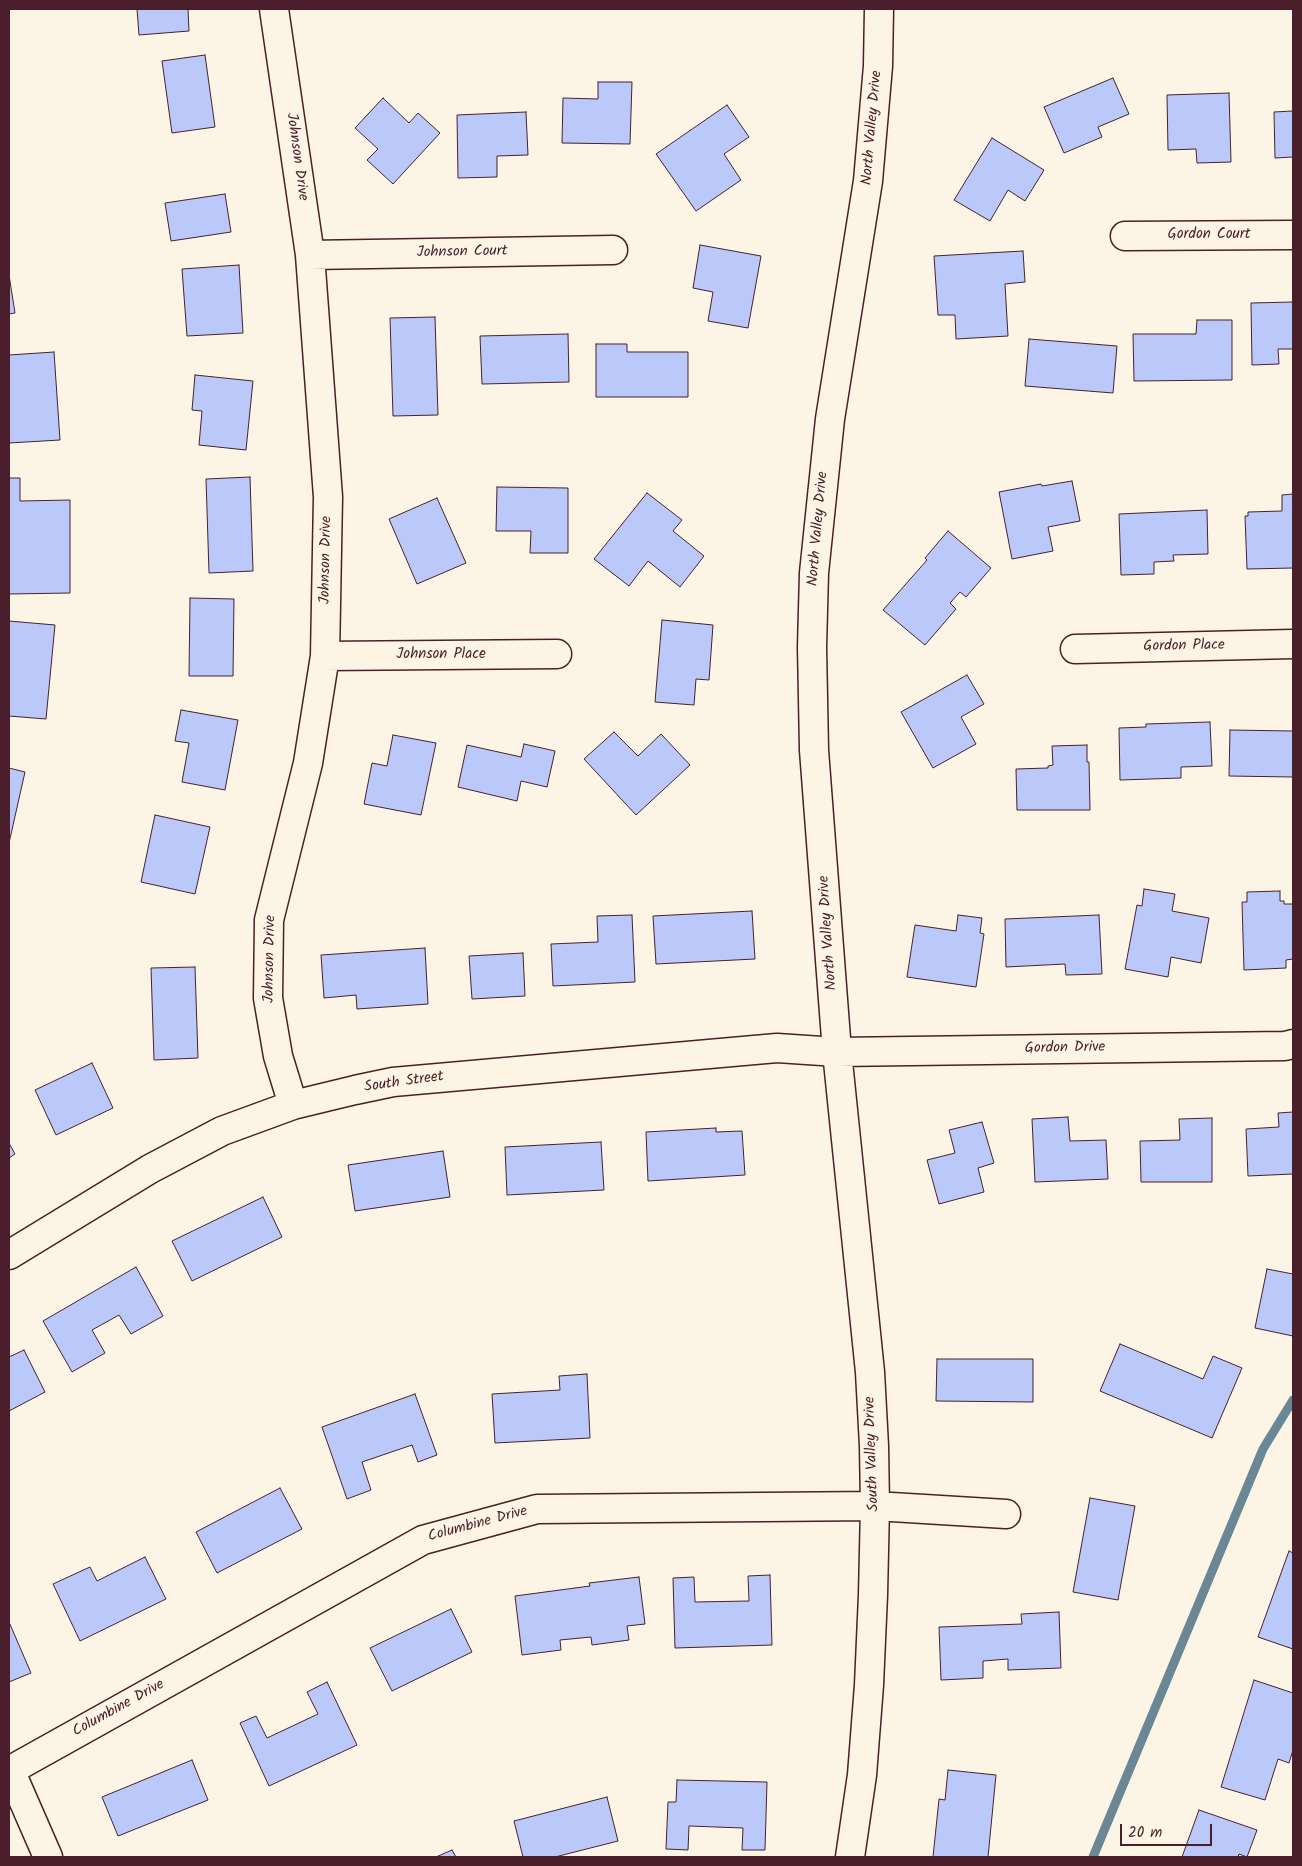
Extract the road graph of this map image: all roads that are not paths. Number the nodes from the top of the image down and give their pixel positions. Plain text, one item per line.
1 (274, 9) edge
2 (879, 9) edge
3 (1293, 235) edge
4 (1125, 236) dead end
5 (613, 250) dead end
6 (310, 255) junction
7 (1293, 644) edge
8 (1076, 649) dead end
9 (557, 654) dead end
10 (325, 656) junction
11 (1293, 1044) edge
12 (837, 1052) junction
13 (293, 1105) junction
14 (9, 1255) edge
15 (876, 1506) junction
16 (1006, 1514) dead end
17 (9, 1770) edge
18 (48, 1857) edge
19 (850, 1857) edge

1 - 6 street, Johnson Drive
2 - 12 street, North Valley Drive
3 - 4 street, Gordon Court
5 - 6 street, Johnson Court
6 - 10 street, Johnson Drive
7 - 8 street, Gordon Place
9 - 10 street, Johnson Place
10 - 13 street, Johnson Drive
11 - 12 street, Gordon Drive
12 - 13 street, South Street
12 - 15 street, South Valley Drive
13 - 14 street, South Street
15 - 16 street, Columbine Drive
15 - 17 street, Columbine Drive
15 - 19 street, South Valley Drive
17 - 18 street

